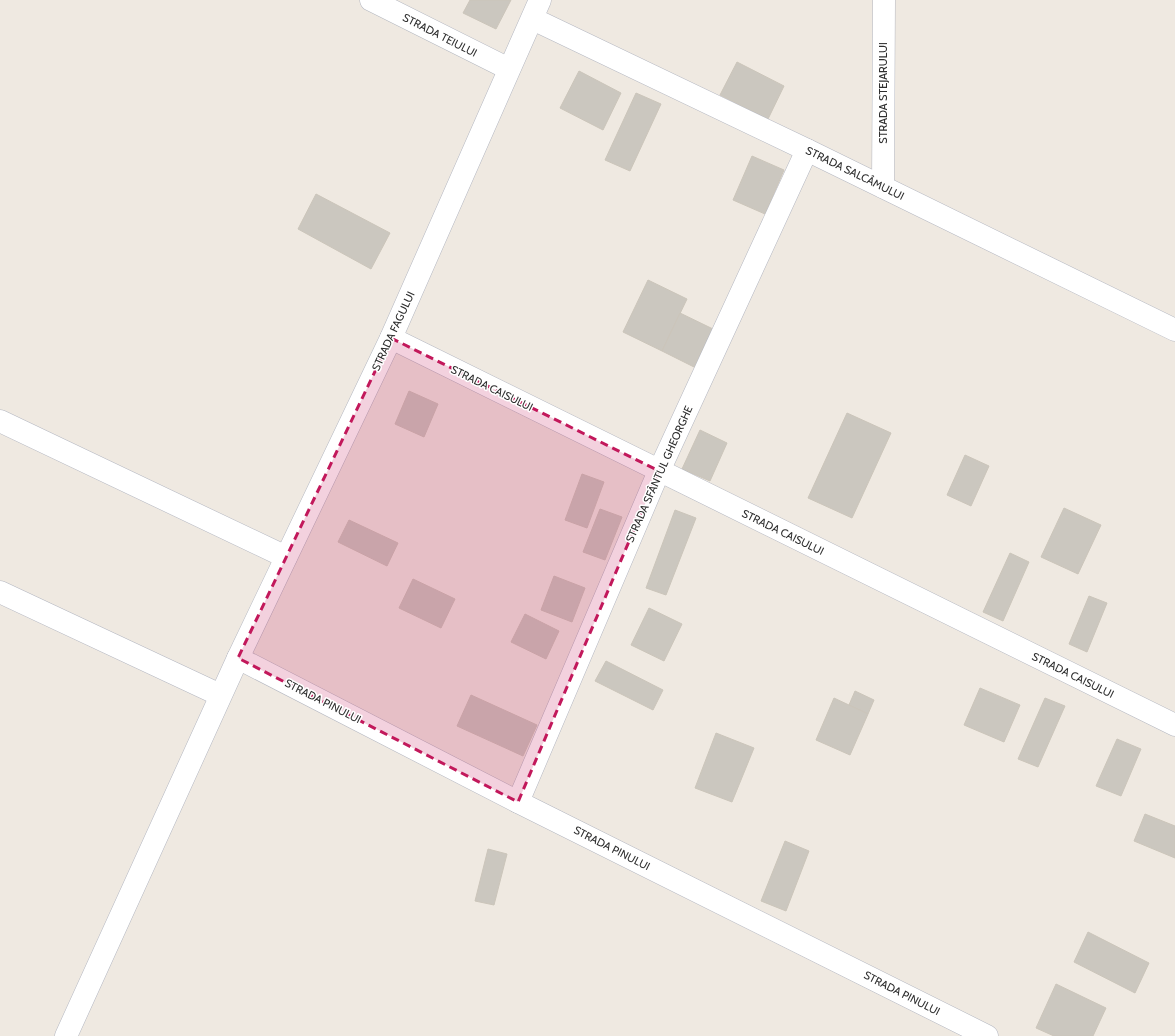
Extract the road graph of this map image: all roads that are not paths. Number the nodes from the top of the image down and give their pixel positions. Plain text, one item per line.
1 (371, 0) edge
2 (884, 0) edge
3 (536, 9) edge
4 (509, 69) junction
5 (807, 150) junction
6 (883, 187) junction
7 (1175, 330) edge
8 (391, 338) junction
9 (0, 421) edge
10 (659, 471) junction
11 (286, 557) junction
12 (0, 592) edge
13 (238, 658) junction
14 (220, 695) junction
15 (1175, 725) edge
16 (518, 802) junction
17 (66, 1036) edge
18 (987, 1036) edge

1 - 4 street, STRADA TEIULUI
2 - 6 street, STRADA STEJARULUI
3 - 4 street, STRADA FAGULUI
3 - 5 street, STRADA SALCÂMULUI
4 - 8 street, STRADA FAGULUI
5 - 6 street, STRADA SALCÂMULUI
5 - 10 street, STRADA SFÂNTUL GHEORGHE
6 - 7 street, STRADA SALCÂMULUI
8 - 10 street, STRADA CAISULUI
8 - 11 street, STRADA FAGULUI
9 - 11 street
10 - 15 street, STRADA CAISULUI
10 - 16 street, STRADA SFÂNTUL GHEORGHE
11 - 13 street, STRADA FAGULUI
12 - 14 street
13 - 14 street, STRADA FAGULUI
13 - 16 street, STRADA PINULUI
14 - 17 street, STRADA FAGULUI
16 - 18 street, STRADA PINULUI

